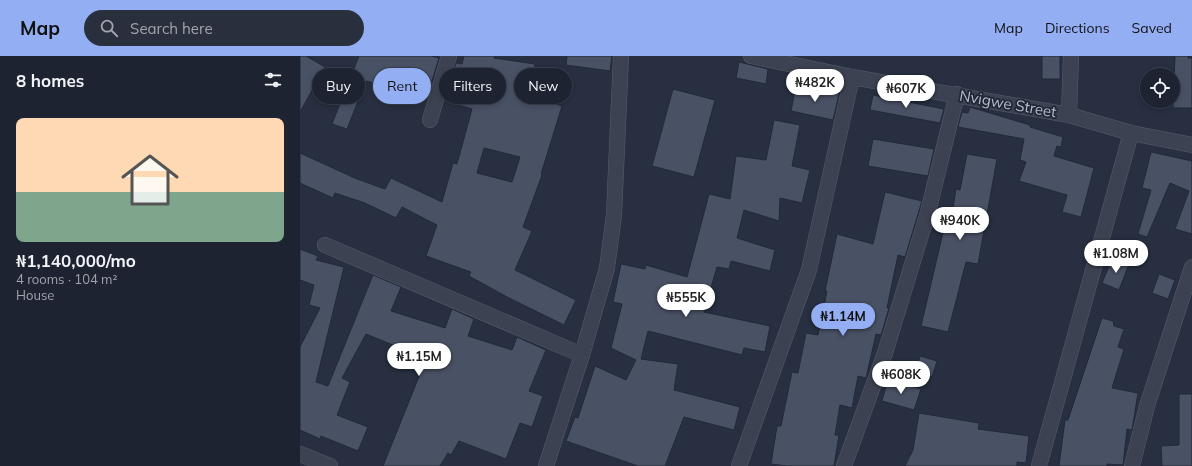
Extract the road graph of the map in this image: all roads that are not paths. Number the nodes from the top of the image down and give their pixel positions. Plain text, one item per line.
1 (449, 56) edge
2 (621, 56) edge
3 (751, 56) edge
4 (1071, 56) edge
5 (852, 77) junction
6 (957, 94) junction
7 (1069, 115) junction
8 (430, 120) dead end
9 (1131, 133) junction
10 (1192, 144) edge
11 (324, 245) dead end
12 (1192, 267) edge
13 (582, 355) junction
14 (300, 454) edge
15 (330, 466) edge
16 (546, 466) edge
17 (739, 466) edge
18 (844, 466) edge
19 (1039, 466) edge
20 (1132, 466) edge

1 - 8 street
2 - 13 street
3 - 5 street, Nvigwe Street
4 - 7 street
5 - 6 street, Nvigwe Street
5 - 17 street
6 - 7 street, Nvigwe Street
6 - 18 street
7 - 9 street, Nvigwe Street
9 - 10 street, Nvigwe Street
9 - 19 street
11 - 13 street
12 - 20 street
13 - 16 street
14 - 15 street

